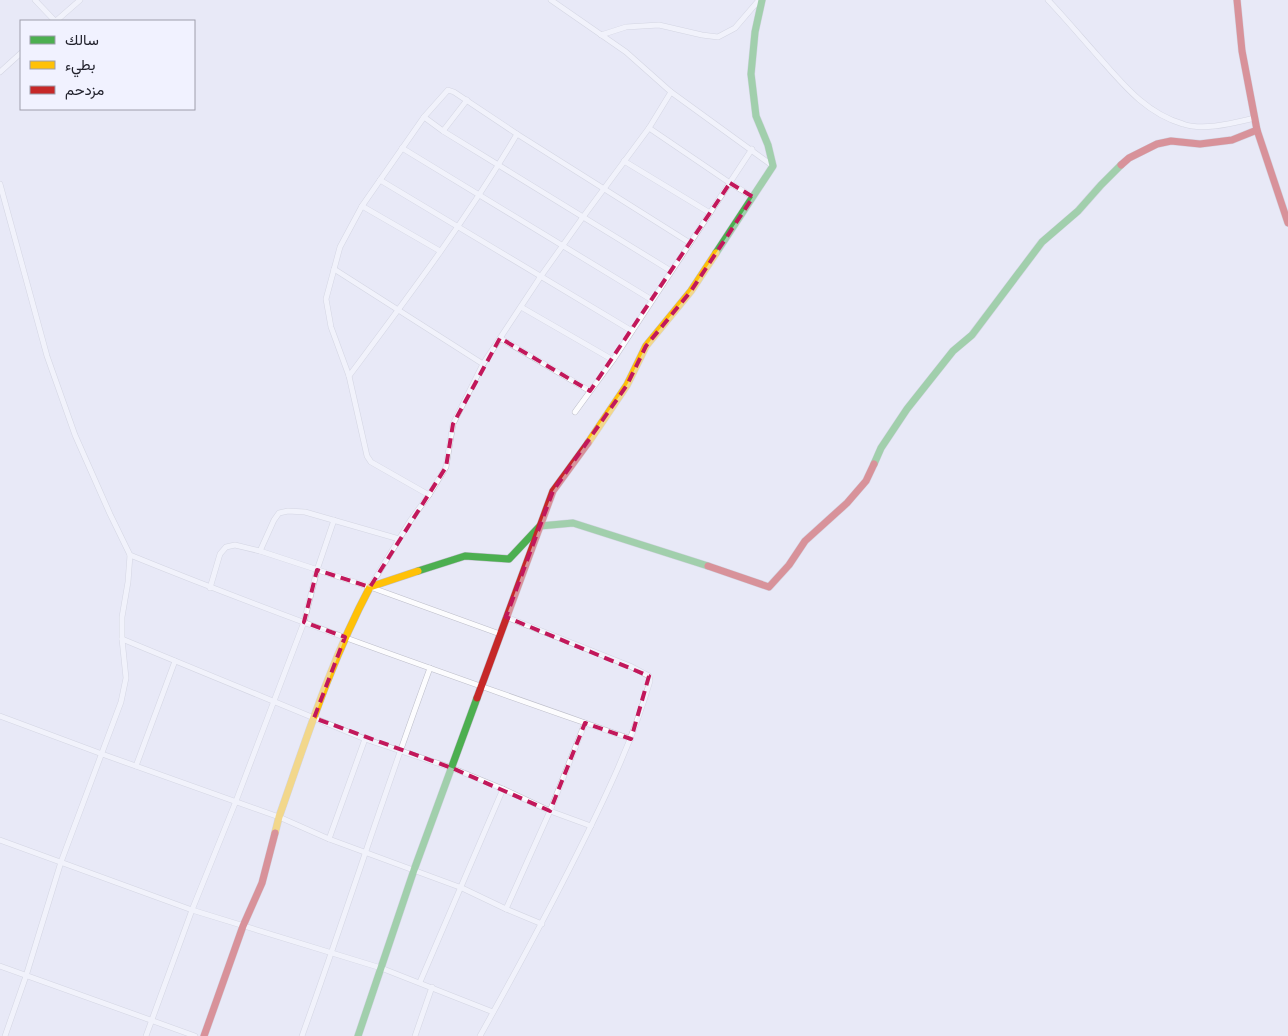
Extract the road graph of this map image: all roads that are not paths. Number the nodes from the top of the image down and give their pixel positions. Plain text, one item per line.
1 (35, 0) edge
2 (80, 0) edge
3 (551, 0) edge
4 (760, 0) edge
5 (1048, 0) edge
6 (1237, 0) edge
7 (54, 20) edge
8 (56, 20) edge
9 (601, 35) junction
10 (20, 53) edge
11 (0, 72) edge
12 (671, 92) junction
13 (467, 100) junction
14 (424, 116) junction
15 (1255, 118) junction
16 (649, 128) junction
17 (1257, 130) junction
18 (443, 131) junction
19 (517, 134) junction
20 (402, 148) junction
21 (752, 150) junction
22 (624, 161) junction
23 (499, 165) junction
24 (773, 166) junction
25 (380, 180) junction
26 (730, 183) junction
27 (0, 184) edge
28 (604, 189) junction
29 (478, 195) junction
30 (753, 197) junction
31 (362, 206) junction
32 (710, 213) junction
33 (583, 217) junction
34 (1288, 223) edge
35 (457, 226) junction
36 (690, 243) junction
37 (562, 246) junction
38 (440, 251) junction
39 (334, 269) junction
40 (671, 271) junction
41 (541, 276) junction
42 (652, 300) junction
43 (521, 307) junction
44 (398, 309) junction
45 (632, 331) junction
46 (500, 338) junction
47 (612, 360) junction
48 (483, 364) junction
49 (349, 376) junction
50 (590, 391) junction
51 (575, 412) dead end
52 (429, 496) junction
53 (334, 520) junction
54 (540, 526) junction
55 (399, 539) junction
56 (260, 551) junction
57 (130, 555) junction
58 (317, 570) junction
59 (370, 587) junction
60 (210, 588) junction
61 (506, 617) junction
62 (304, 622) junction
63 (500, 634) junction
64 (345, 637) junction
65 (122, 640) junction
66 (175, 661) junction
67 (430, 668) junction
68 (480, 686) junction
69 (274, 702) junction
70 (0, 716) edge
71 (314, 718) junction
72 (585, 723) junction
73 (365, 739) junction
74 (631, 739) junction
75 (400, 750) junction
76 (102, 754) junction
77 (136, 766) junction
78 (452, 768) junction
79 (503, 789) junction
80 (236, 802) junction
81 (550, 811) junction
82 (279, 817) junction
83 (591, 826) junction
84 (329, 839) junction
85 (0, 840) edge
86 (366, 852) junction
87 (61, 862) junction
88 (414, 870) junction
89 (462, 888) junction
90 (506, 909) junction
91 (192, 910) junction
92 (542, 924) junction
93 (242, 926) junction
94 (332, 952) junction
95 (0, 966) edge
96 (381, 968) junction
97 (26, 976) junction
98 (420, 982) junction
99 (432, 987) junction
100 (493, 1012) junction
101 (152, 1021) junction
102 (5, 1036) edge
103 (146, 1036) edge
104 (195, 1036) edge
105 (204, 1036) edge
106 (302, 1036) edge
107 (358, 1036) edge
108 (415, 1036) edge
109 (480, 1036) edge

1 - 7 street
2 - 8 street
3 - 9 street
4 - 9 street
4 - 24 main road
5 - 15 street
6 - 15 main road
9 - 12 street
10 - 11 street
12 - 16 street
12 - 21 street
13 - 14 street
13 - 18 street
13 - 19 street
14 - 18 street
14 - 20 street
15 - 17 main road
16 - 22 street
16 - 26 street
17 - 34 main road
17 - 54 main road
18 - 23 street
19 - 23 street
19 - 28 street
20 - 25 street
20 - 29 street
21 - 24 street
21 - 26 street
22 - 28 street
22 - 32 street
23 - 29 street
23 - 33 street
24 - 30 main road
25 - 31 street
25 - 35 street
26 - 30 street
26 - 32 street
27 - 57 street
28 - 33 street
28 - 36 street
29 - 35 street
29 - 37 street
30 - 54 main road
31 - 38 street
31 - 39 street
32 - 36 street
33 - 37 street
33 - 40 street
35 - 38 street
35 - 41 street
36 - 40 street
37 - 41 street
37 - 42 street
38 - 44 street
39 - 44 street
39 - 49 street
40 - 42 street
41 - 43 street
41 - 45 street
42 - 45 street
43 - 46 street
43 - 47 street
44 - 48 street
44 - 49 street
45 - 47 street
46 - 48 street
46 - 50 street
47 - 50 street
48 - 52 street
49 - 52 street
50 - 51 street
52 - 55 street
53 - 55 street
53 - 56 street
53 - 58 street
54 - 59 main road
54 - 61 main road
55 - 59 street
56 - 58 street
56 - 60 street
57 - 60 street
57 - 65 street
58 - 59 street
58 - 62 street
59 - 63 street
59 - 64 main road
60 - 62 street
61 - 63 main road
61 - 74 street
62 - 64 street
62 - 69 street
63 - 68 main road
64 - 67 street
64 - 71 main road
65 - 66 street
65 - 76 street
66 - 69 street
66 - 77 street
67 - 68 street
67 - 75 street
68 - 72 street
68 - 78 main road
69 - 71 street
69 - 80 street
70 - 76 street
71 - 73 street
71 - 82 main road
72 - 74 street
72 - 81 street
73 - 75 street
73 - 84 street
74 - 83 street
75 - 78 street
75 - 86 street
76 - 77 street
76 - 87 street
77 - 80 street
78 - 79 street
78 - 88 main road
79 - 81 street
79 - 89 street
80 - 82 street
80 - 91 street
81 - 83 street
81 - 90 street
82 - 84 street
82 - 93 main road
83 - 92 street
84 - 86 street
85 - 87 street
86 - 88 street
86 - 94 street
87 - 91 street
87 - 97 street
88 - 89 street
88 - 96 main road
89 - 90 street
89 - 98 street
90 - 92 street
91 - 93 street
91 - 101 street
92 - 100 street
93 - 94 street
93 - 105 main road
94 - 96 street
94 - 106 street
95 - 97 street
96 - 98 street
96 - 107 main road
97 - 101 street
97 - 102 street
98 - 99 street
99 - 100 street
99 - 108 street
100 - 109 street
101 - 103 street
101 - 104 street

